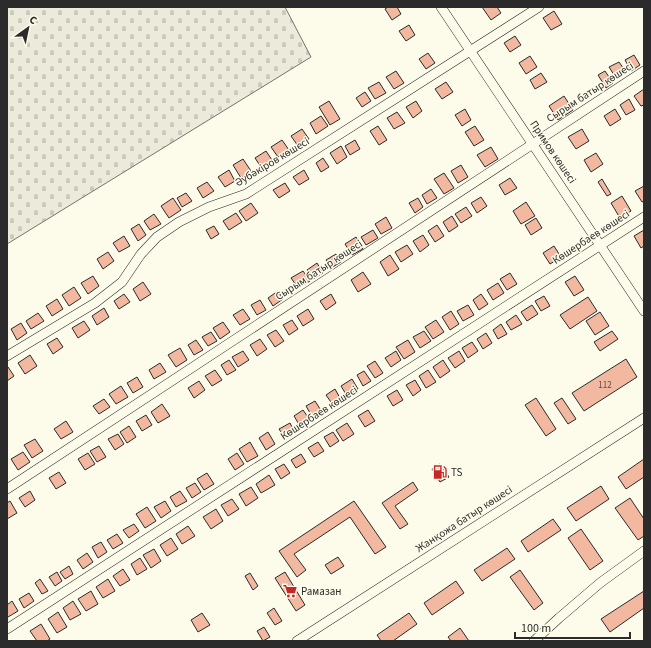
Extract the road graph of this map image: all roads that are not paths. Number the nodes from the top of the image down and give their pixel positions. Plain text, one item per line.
1 (441, 7) edge
2 (539, 7) edge
3 (471, 51) junction
4 (644, 70) edge
5 (533, 144) junction
6 (644, 217) edge
7 (601, 245) junction
8 (644, 310) edge
9 (7, 356) edge
10 (644, 418) edge
11 (7, 490) edge
12 (644, 551) edge
13 (7, 629) edge
14 (297, 641) edge
15 (534, 641) edge

1 - 3 street, Примов көшесі
2 - 3 street, Әубәкіров көшесі
3 - 5 street, Примов көшесі
3 - 9 street, Әубәкіров көшесі
4 - 5 street, Сырым батыр көшесі
5 - 7 street, Примов көшесі
5 - 11 street, Сырым батыр көшесі
6 - 7 street, Көшербаев көшесі
7 - 8 street, Примов көшесі
7 - 13 street, Көшербаев көшесі
10 - 14 street, Жанқожа батыр көшесі
12 - 15 street

